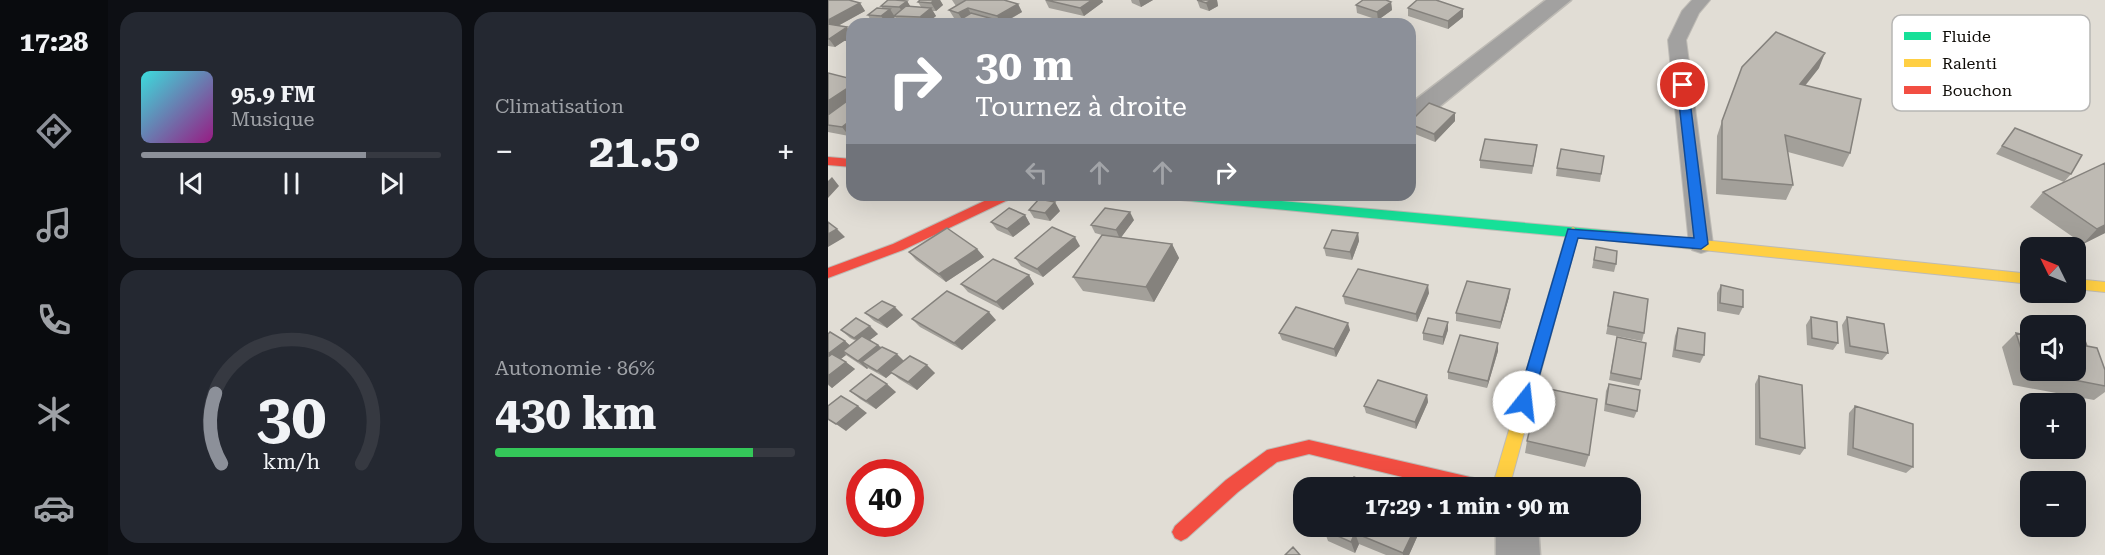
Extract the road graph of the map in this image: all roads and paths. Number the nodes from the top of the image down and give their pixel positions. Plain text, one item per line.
1 (1560, 0) edge
2 (1701, 0) edge
3 (1416, 112) edge
4 (828, 161) edge
5 (846, 162) edge
6 (995, 201) edge
7 (1303, 201) edge
8 (1573, 232) junction
9 (1701, 244) junction
10 (828, 273) edge
11 (2020, 278) edge
12 (2086, 285) edge
13 (2105, 287) edge
14 (1436, 477) edge
15 (1503, 477) edge
16 (1181, 532) dead end
17 (1517, 537) edge
18 (1518, 555) edge

1 - 3 street
2 - 9 lane
4 - 5 street
6 - 10 street
7 - 8 street
8 - 9 street
8 - 15 street
9 - 11 street
12 - 13 street
14 - 16 street
17 - 18 street

